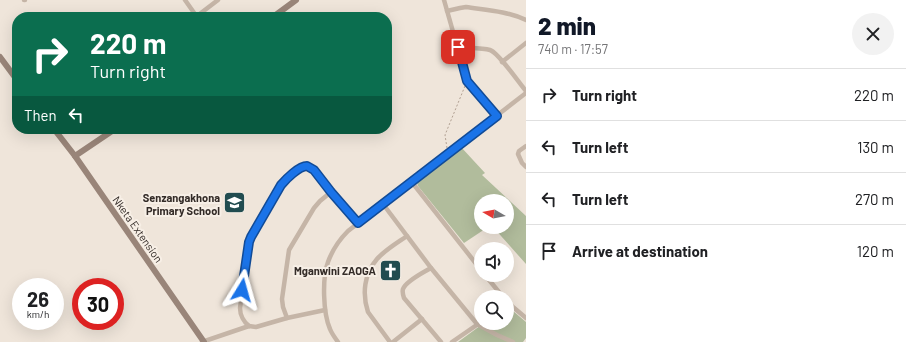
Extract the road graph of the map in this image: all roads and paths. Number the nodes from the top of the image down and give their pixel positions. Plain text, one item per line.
1 (186, 0) edge
2 (218, 0) edge
3 (296, 0) edge
4 (444, 0) edge
5 (448, 11) junction
6 (194, 12) edge
7 (202, 12) edge
8 (280, 12) edge
9 (526, 20) edge
10 (526, 43) edge
11 (458, 47) junction
12 (1, 59) edge
13 (502, 62) junction
14 (12, 73) edge
15 (467, 81) junction
16 (526, 92) edge
17 (497, 116) junction
18 (58, 134) edge
19 (108, 134) edge
20 (526, 146) edge
21 (448, 153) junction
22 (75, 156) junction
23 (526, 167) edge
24 (411, 181) junction
25 (331, 192) junction
26 (383, 204) junction
27 (358, 223) junction
28 (407, 236) junction
29 (474, 261) edge
30 (431, 268) junction
31 (491, 282) edge
32 (497, 290) edge
33 (514, 309) edge
34 (326, 310) junction
35 (474, 317) edge
36 (287, 318) junction
37 (526, 318) edge
38 (422, 319) junction
39 (249, 326) junction
40 (474, 327) edge
41 (490, 330) edge
42 (203, 342) edge
43 (338, 342) edge
44 (390, 342) edge
45 (393, 342) edge
46 (441, 342) edge
47 (452, 342) edge
48 (513, 342) edge

1 - 6 street
2 - 7 street
3 - 8 street
4 - 5 street
5 - 9 street
5 - 11 street
10 - 13 street
11 - 13 street
11 - 15 street
12 - 14 street
13 - 16 street
15 - 17 street
15 - 21 path
16 - 17 street
17 - 21 street
18 - 22 street, Nketa Extension
19 - 22 street
20 - 23 street
21 - 24 street
22 - 42 street, Nketa Extension
24 - 26 street
24 - 29 street
25 - 27 street
25 - 36 street
25 - 39 street
26 - 27 street
26 - 28 street
27 - 34 street
28 - 30 street
28 - 44 street
30 - 35 street
30 - 38 street
31 - 32 street
33 - 37 street
34 - 36 street
34 - 43 street
36 - 39 street
38 - 45 street
38 - 46 street
39 - 42 street
40 - 47 street
41 - 48 street

